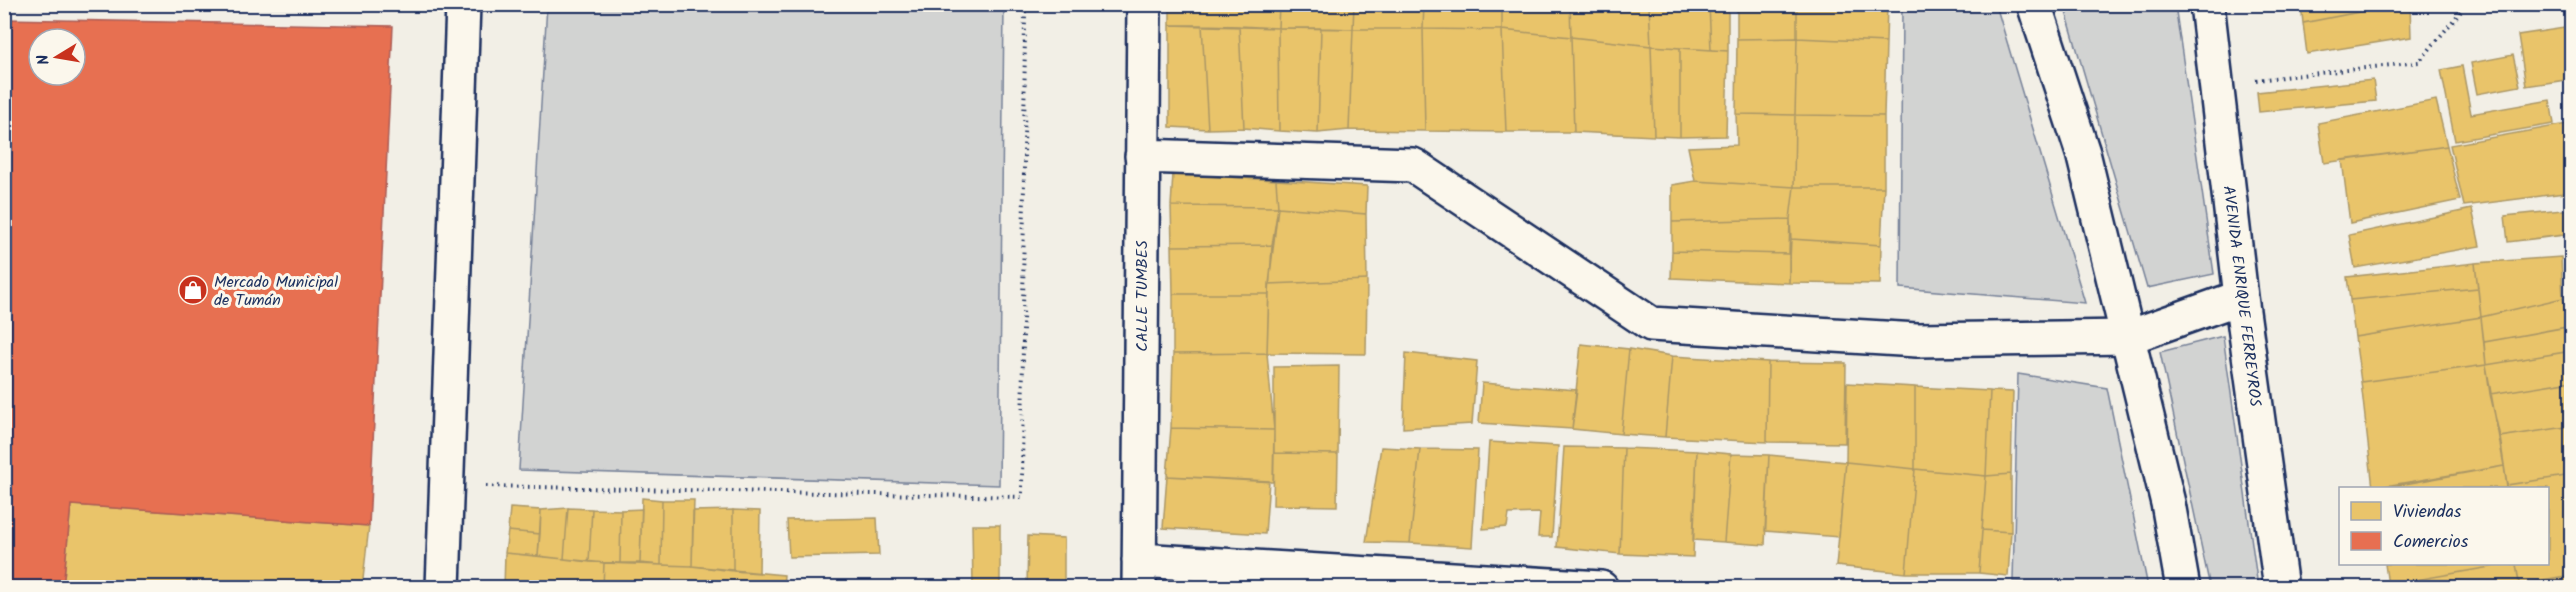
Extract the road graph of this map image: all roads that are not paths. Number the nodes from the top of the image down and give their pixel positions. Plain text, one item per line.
1 (463, 4) edge
2 (1144, 4) edge
3 (2034, 4) edge
4 (2207, 4) edge
5 (1142, 156) junction
6 (2241, 297) junction
7 (2129, 337) junction
8 (1139, 574) edge
9 (443, 588) edge
10 (1601, 588) edge
11 (2183, 588) edge
12 (2282, 588) edge

1 - 9 street
2 - 5 street, CALLE TUMBES
3 - 7 street
4 - 6 street, AVENIDA ENRIQUE FERREYROS
5 - 7 street
5 - 8 street, CALLE TUMBES
6 - 7 street
6 - 12 street, AVENIDA ENRIQUE FERREYROS
7 - 11 street
8 - 10 street

